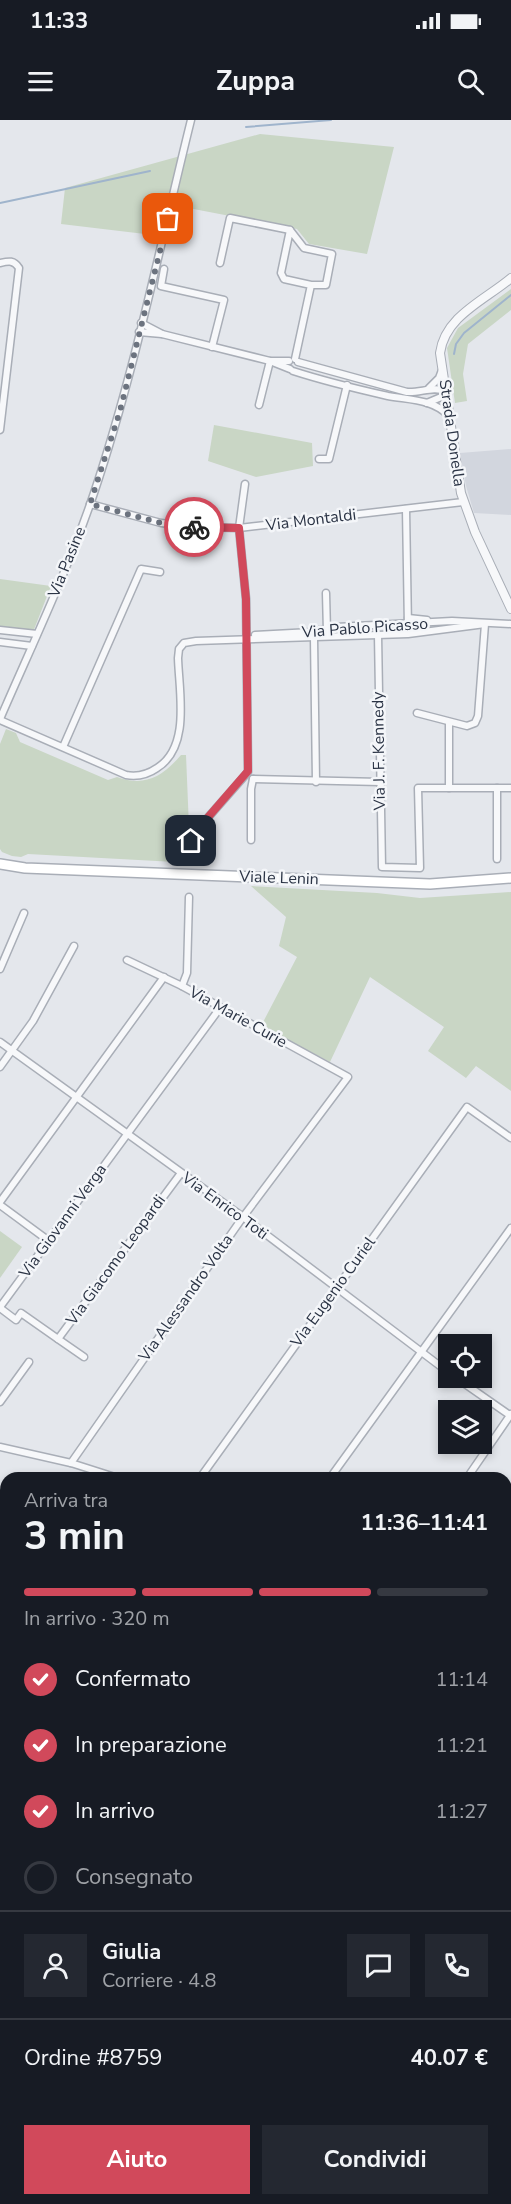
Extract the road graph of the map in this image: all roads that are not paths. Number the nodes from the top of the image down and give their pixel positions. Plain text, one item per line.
1 (191, 120) edge
2 (290, 230) junction
3 (0, 263) edge
4 (220, 263) dead end
5 (164, 269) dead end
6 (511, 278) edge
7 (311, 285) junction
8 (141, 323) junction
9 (140, 332) junction
10 (162, 334) junction
11 (212, 346) junction
12 (270, 361) junction
13 (294, 361) junction
14 (291, 370) junction
15 (443, 370) junction
16 (347, 385) junction
17 (428, 389) junction
18 (446, 393) junction
19 (426, 403) junction
20 (259, 405) dead end
21 (449, 416) junction
22 (0, 430) edge
23 (319, 459) dead end
24 (245, 484) dead end
25 (463, 502) junction
26 (90, 504) junction
27 (406, 509) junction
28 (239, 528) junction
29 (160, 572) dead end
30 (326, 593) dead end
31 (511, 609) edge
32 (408, 621) junction
33 (485, 624) junction
34 (511, 624) edge
35 (369, 626) junction
36 (327, 629) junction
37 (0, 630) edge
38 (13, 632) junction
39 (37, 634) junction
40 (408, 634) junction
41 (378, 635) junction
42 (326, 637) junction
43 (315, 638) junction
44 (247, 639) junction
45 (0, 642) edge
46 (8, 643) junction
47 (32, 646) junction
48 (417, 713) dead end
49 (0, 720) edge
50 (449, 722) junction
51 (63, 747) junction
52 (248, 771) junction
53 (253, 779) junction
54 (315, 782) junction
55 (380, 782) junction
56 (449, 788) junction
57 (497, 788) junction
58 (511, 788) edge
59 (250, 840) dead end
60 (193, 856) dead end
61 (0, 859) edge
62 (497, 859) dead end
63 (0, 864) edge
64 (10, 866) junction
65 (511, 878) edge
66 (189, 897) dead end
67 (24, 913) dead end
68 (74, 945) dead end
69 (128, 960) dead end
70 (0, 969) edge
71 (164, 977) junction
72 (182, 986) junction
73 (220, 1008) junction
74 (0, 1042) edge
75 (12, 1051) junction
76 (0, 1067) edge
77 (348, 1077) joint
78 (76, 1097) junction
79 (126, 1135) junction
80 (511, 1138) edge
81 (180, 1173) junction
82 (0, 1204) edge
83 (243, 1217) junction
84 (511, 1228) edge
85 (49, 1241) junction
86 (336, 1288) junction
87 (0, 1307) edge
88 (58, 1339) junction
89 (420, 1353) junction
90 (84, 1357) dead end
91 (29, 1362) dead end
92 (438, 1365) edge
93 (471, 1388) edge
94 (0, 1402) edge
95 (511, 1415) edge
96 (0, 1447) edge
97 (71, 1463) junction
98 (95, 1472) edge
99 (204, 1472) edge
100 (334, 1472) edge
101 (470, 1472) edge

1 - 8 street, Via Pasine
2 - 4 street
2 - 7 street
2 - 7 street
3 - 22 street
5 - 11 street
6 - 15 street, Strada Donella
7 - 13 street
8 - 9 street, Via Pasine
8 - 10 street
9 - 10 street
9 - 26 street, Via Pasine
10 - 11 street
11 - 12 street
12 - 13 street
12 - 14 street
12 - 20 street
13 - 14 street
13 - 17 street
14 - 16 street
15 - 17 street
15 - 18 street, Strada Donella
16 - 19 street
16 - 23 street
17 - 18 street
18 - 19 street
18 - 21 street, Strada Donella
19 - 21 street
21 - 25 street, Strada Donella
24 - 28 street
25 - 27 street, Via Montaldi
25 - 31 street, Strada Donella
26 - 28 street, Via Montaldi
26 - 39 street, Via Pasine
27 - 28 street, Via Montaldi
27 - 32 street
28 - 44 street
29 - 51 street
30 - 36 street
32 - 33 street, Via Pablo Picasso
32 - 35 street, Via Pablo Picasso
32 - 40 street
32 - 41 street
33 - 34 street, Via Pablo Picasso
33 - 40 street, Via Pablo Picasso
33 - 50 street
35 - 36 street, Via Pablo Picasso
35 - 41 street
36 - 42 street
36 - 44 street, Via Pablo Picasso
37 - 38 street
38 - 39 street
38 - 46 street
39 - 47 street, Via Pasine
40 - 41 street, Via Pablo Picasso
41 - 42 street, Via Pablo Picasso
41 - 55 street, Via J. F. Kennedy
42 - 43 street, Via Pablo Picasso
43 - 44 street, Via Pablo Picasso
43 - 54 street
44 - 51 street, Via Pablo Picasso
44 - 52 street
45 - 46 street
46 - 47 street
47 - 49 street, Via Pasine
48 - 50 street
49 - 51 street, Via Pablo Picasso
50 - 56 street
52 - 53 street
52 - 60 street
53 - 54 street
53 - 59 street
54 - 55 street
55 - 56 street, Via J. F. Kennedy
56 - 57 street
57 - 58 street
57 - 62 street
61 - 64 main road
63 - 64 main road, Viale Lenin
64 - 65 main road, Viale Lenin
66 - 72 street
67 - 70 street
68 - 75 street
69 - 71 street, Via Marie Curie
71 - 72 street, Via Marie Curie
71 - 78 street
72 - 73 street, Via Marie Curie
73 - 77 street, Via Marie Curie
73 - 79 street, Via Giovanni Verga
74 - 75 street, Via Enrico Toti
75 - 76 street
75 - 78 street, Via Enrico Toti
77 - 83 street, Via Alessandro Volta
78 - 79 street, Via Enrico Toti
78 - 82 street
79 - 81 street, Via Enrico Toti
79 - 85 street, Via Giovanni Verga
80 - 86 street, Via Eugenio Curiel
81 - 83 street, Via Enrico Toti
81 - 88 street, Via Giacomo Leopardi
82 - 85 street
83 - 86 street, Via Enrico Toti
83 - 97 street, Via Alessandro Volta
84 - 89 street
85 - 87 street, Via Giovanni Verga
86 - 89 street, Via Enrico Toti
86 - 99 street, Via Eugenio Curiel
87 - 88 street, Via Giacomo Leopardi
88 - 90 street
89 - 92 street, Via Enrico Toti
89 - 100 street
91 - 94 street
93 - 95 street
95 - 101 street
96 - 97 street
97 - 98 street

